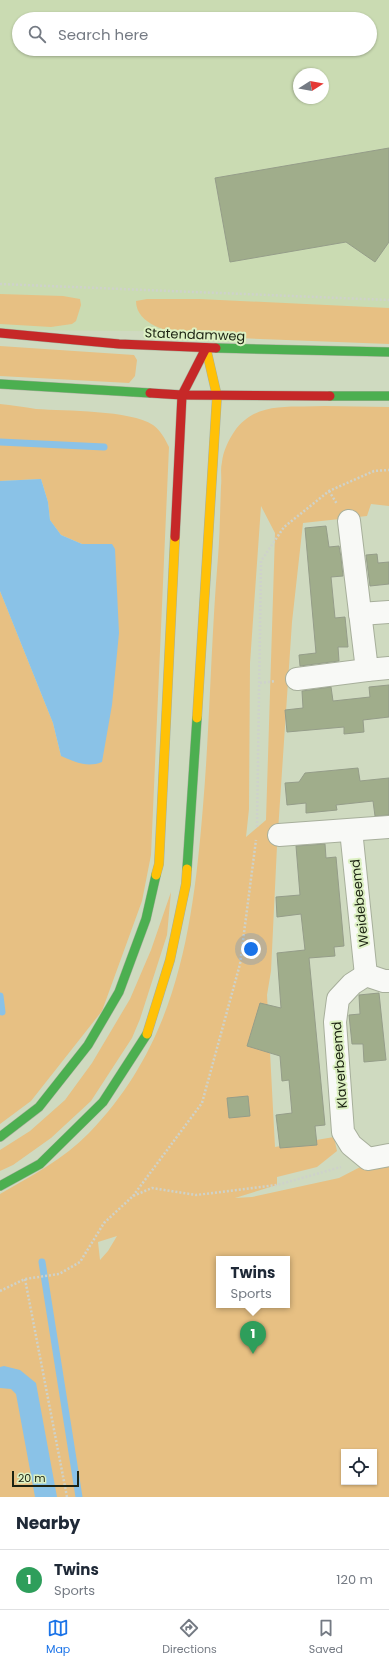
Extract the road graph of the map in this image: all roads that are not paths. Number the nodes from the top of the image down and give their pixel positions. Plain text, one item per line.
1 (0, 333) edge
2 (206, 348) junction
3 (389, 352) edge
4 (0, 384) edge
5 (182, 395) junction
6 (217, 396) junction
7 (389, 396) edge
8 (349, 521) dead end
9 (389, 612) edge
10 (360, 614) junction
11 (389, 668) edge
12 (367, 670) junction
13 (297, 679) dead end
14 (389, 827) edge
15 (351, 830) junction
16 (279, 835) dead end
17 (366, 975) junction
18 (389, 981) edge
19 (0, 1137) edge
20 (379, 1157) edge
21 (0, 1186) edge

1 - 2 main road, Statendamweg
2 - 3 main road, Statendamweg
2 - 5 main road
2 - 6 main road
4 - 5 main road
5 - 6 main road
5 - 19 main road
6 - 7 main road
6 - 21 main road
8 - 10 street
9 - 10 street
10 - 12 street
11 - 12 street
12 - 13 street
14 - 15 street
15 - 16 street
15 - 17 street, Weidebeemd
17 - 18 street
17 - 20 street, Klaverbeemd

